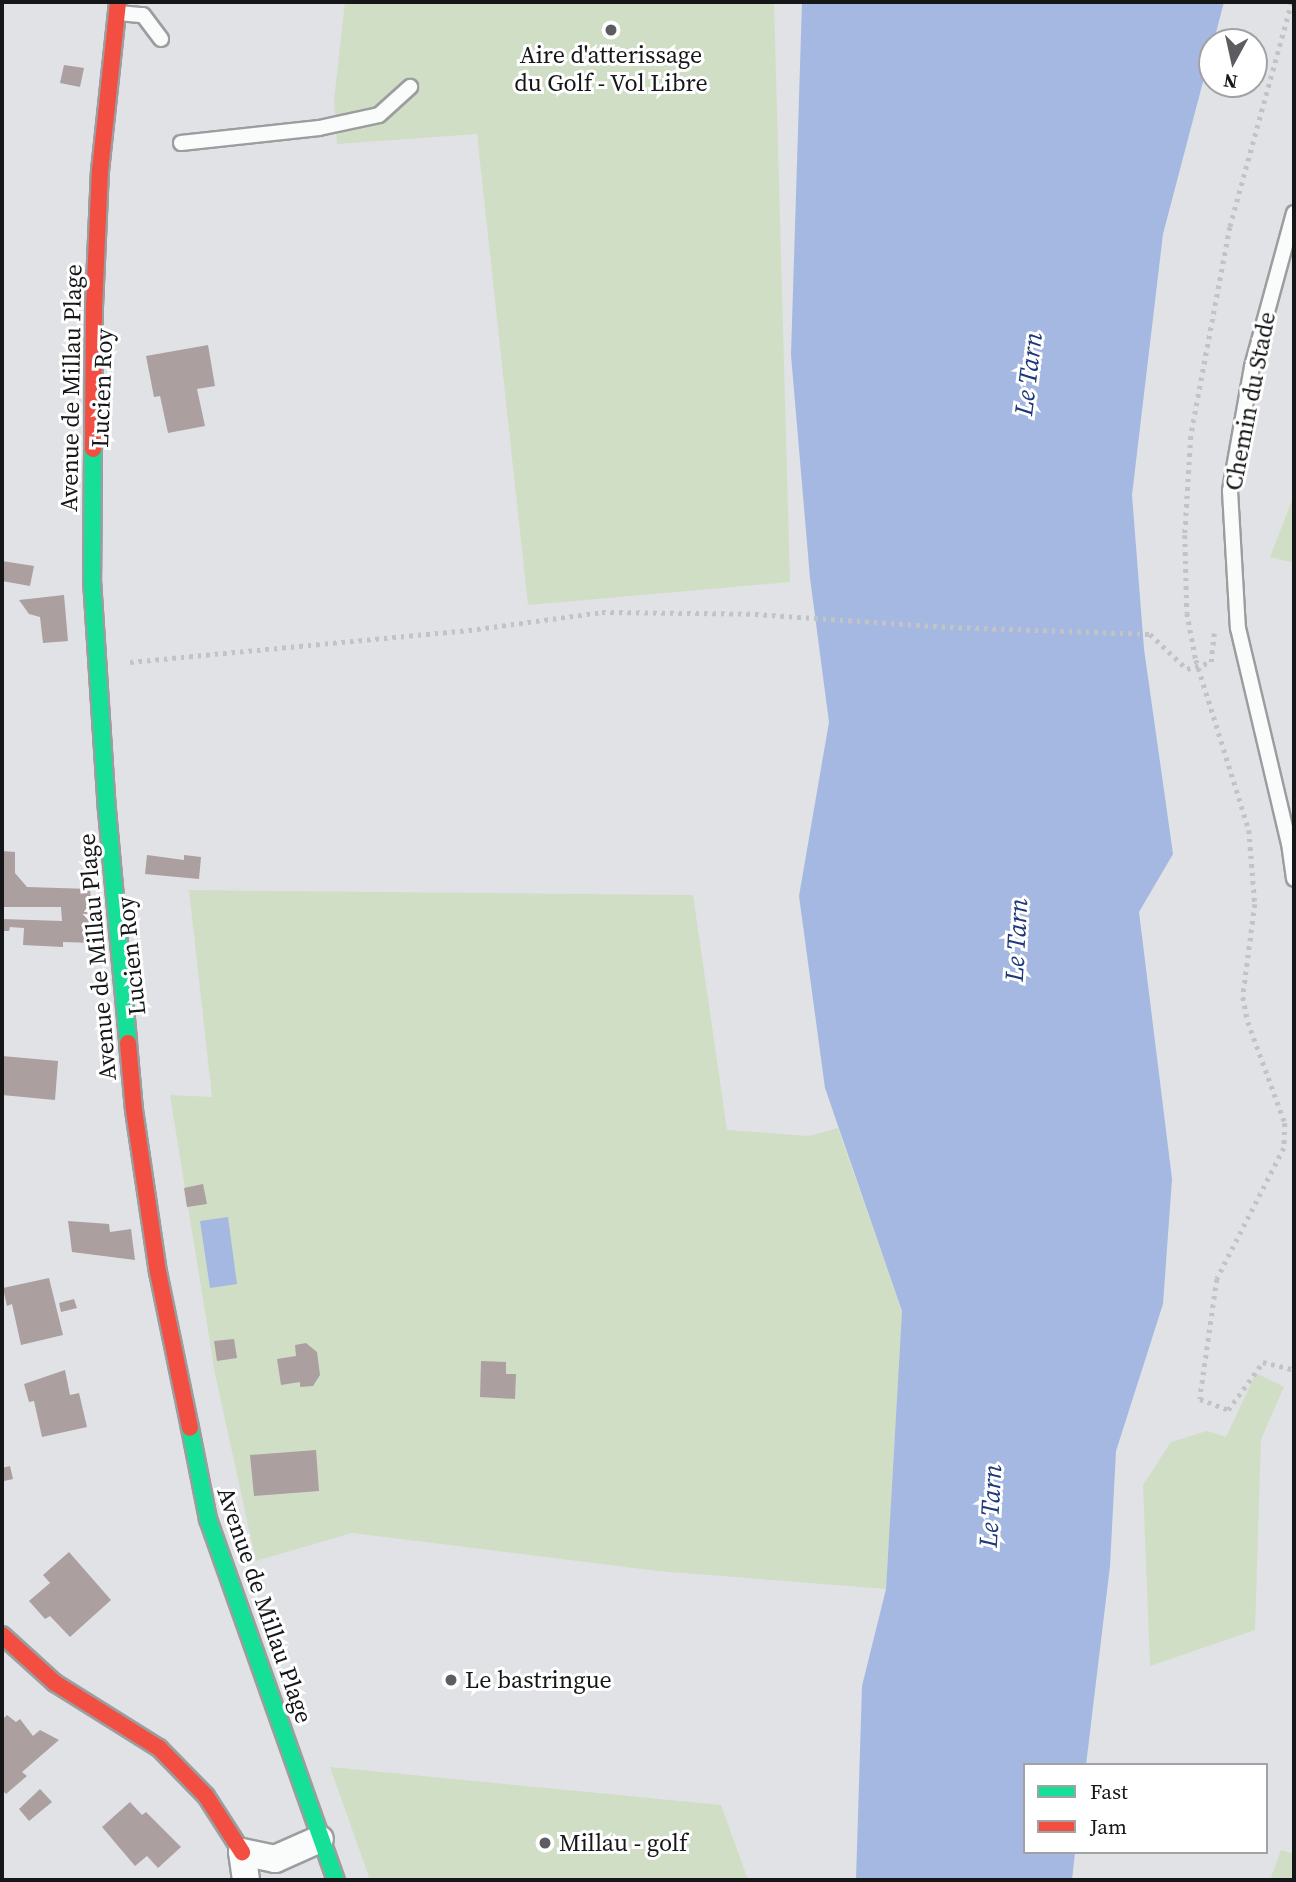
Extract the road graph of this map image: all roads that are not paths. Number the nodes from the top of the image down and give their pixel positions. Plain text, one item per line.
1 (117, 8) edge
2 (161, 39) dead end
3 (410, 87) dead end
4 (181, 143) dead end
5 (1294, 213) edge
6 (1294, 879) edge
7 (2, 1634) edge
8 (320, 1839) junction
9 (242, 1852) junction
10 (246, 1880) edge
11 (335, 1880) edge

1 - 2 lane
1 - 8 street, Avenue de Millau Plage
3 - 4 lane
5 - 6 lane, Chemin du Stade
7 - 9 street
8 - 9 street
8 - 11 street, Avenue de Millau Plage
9 - 10 street

